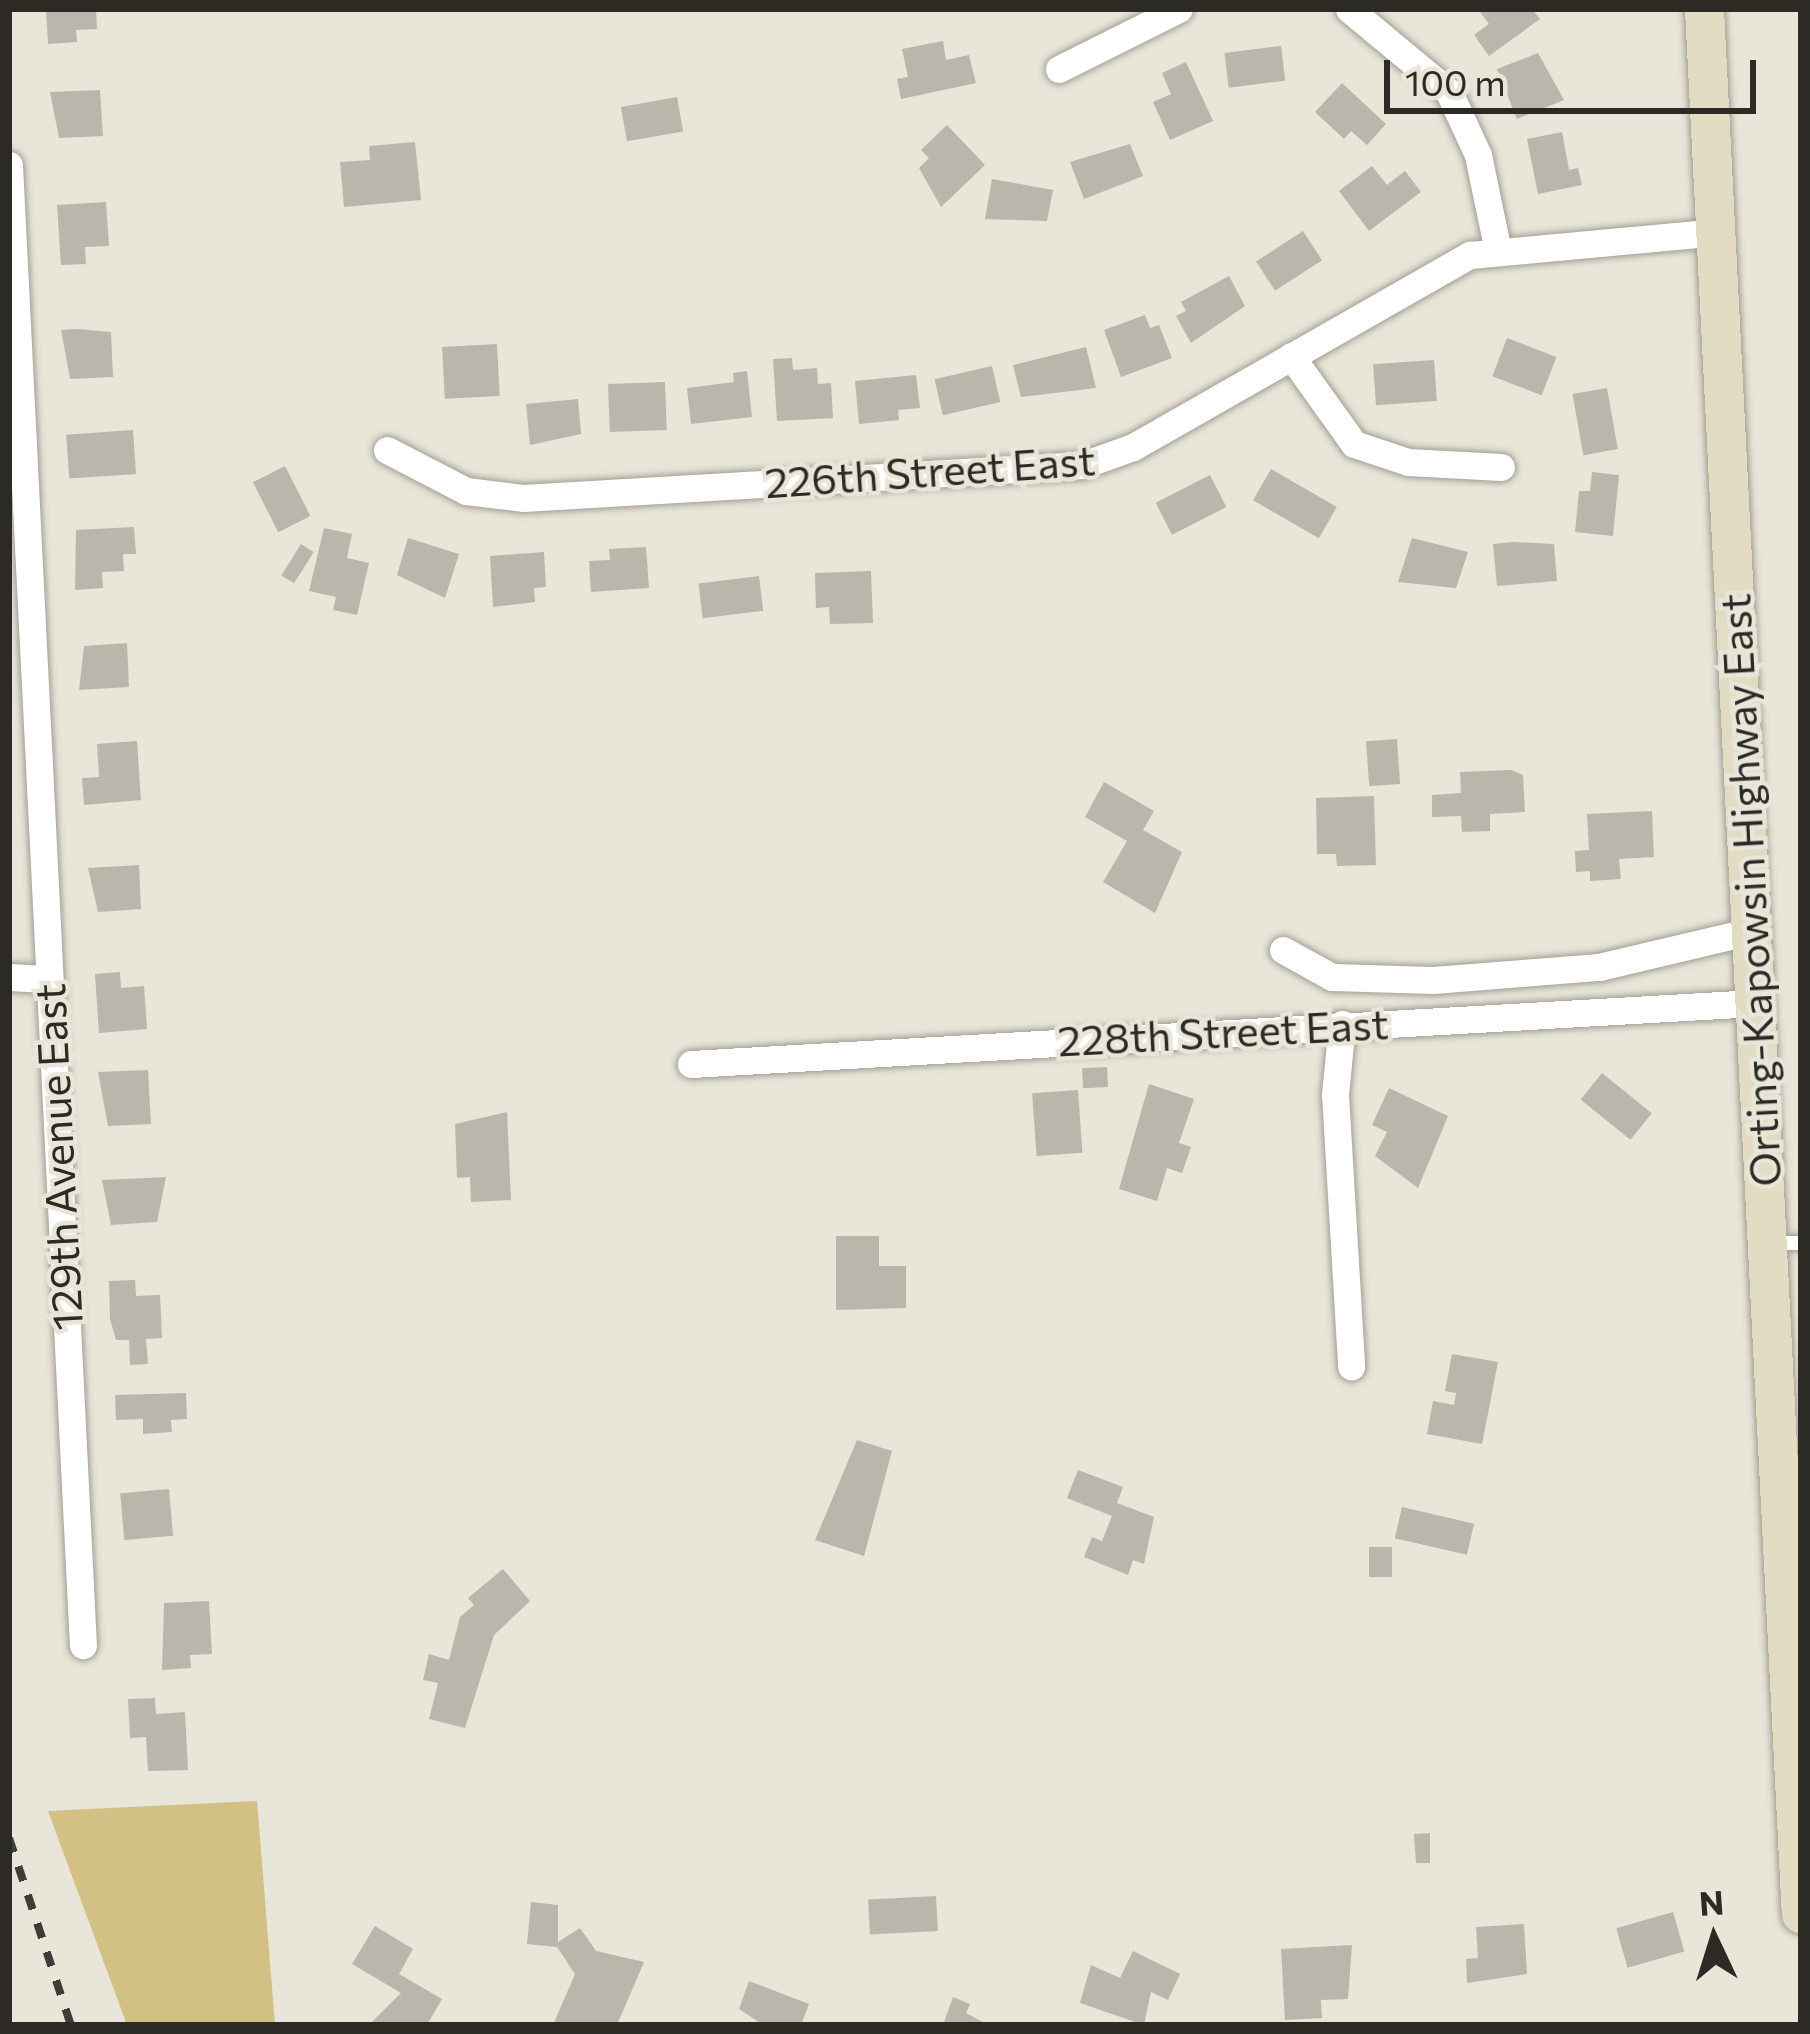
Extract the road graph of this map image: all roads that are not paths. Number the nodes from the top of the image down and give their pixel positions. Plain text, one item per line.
1 (1178, 9) edge
2 (1349, 9) edge
3 (1704, 9) edge
4 (1059, 69) dead end
5 (9, 165) edge
6 (1716, 232) junction
7 (10, 234) edge
8 (1497, 247) junction
9 (1292, 356) junction
10 (387, 450) dead end
11 (1501, 467) dead end
12 (1751, 931) junction
13 (1283, 950) dead end
14 (9, 976) edge
15 (46, 980) junction
16 (1754, 1003) junction
17 (1342, 1024) junction
18 (691, 1064) dead end
19 (1784, 1243) edge
20 (1351, 1367) dead end
21 (83, 1645) dead end
22 (1801, 1914) edge

1 - 4 street
2 - 8 street
3 - 6 main road, Orting-Kapowsin Highway East
5 - 7 street, 129th Avenue East
6 - 8 street, 226th Street East
6 - 12 main road, Orting-Kapowsin Highway East
7 - 15 street, 129th Avenue East
8 - 9 street, 226th Street East
9 - 10 street, 226th Street East
9 - 11 street
12 - 13 street
12 - 16 main road, Orting-Kapowsin Highway East
14 - 15 street
15 - 21 street, 129th Avenue East
16 - 17 street, 228th Street East
16 - 19 main road, Orting-Kapowsin Highway East
17 - 18 street, 228th Street East
17 - 20 street
19 - 22 main road, Orting-Kapowsin Highway East

